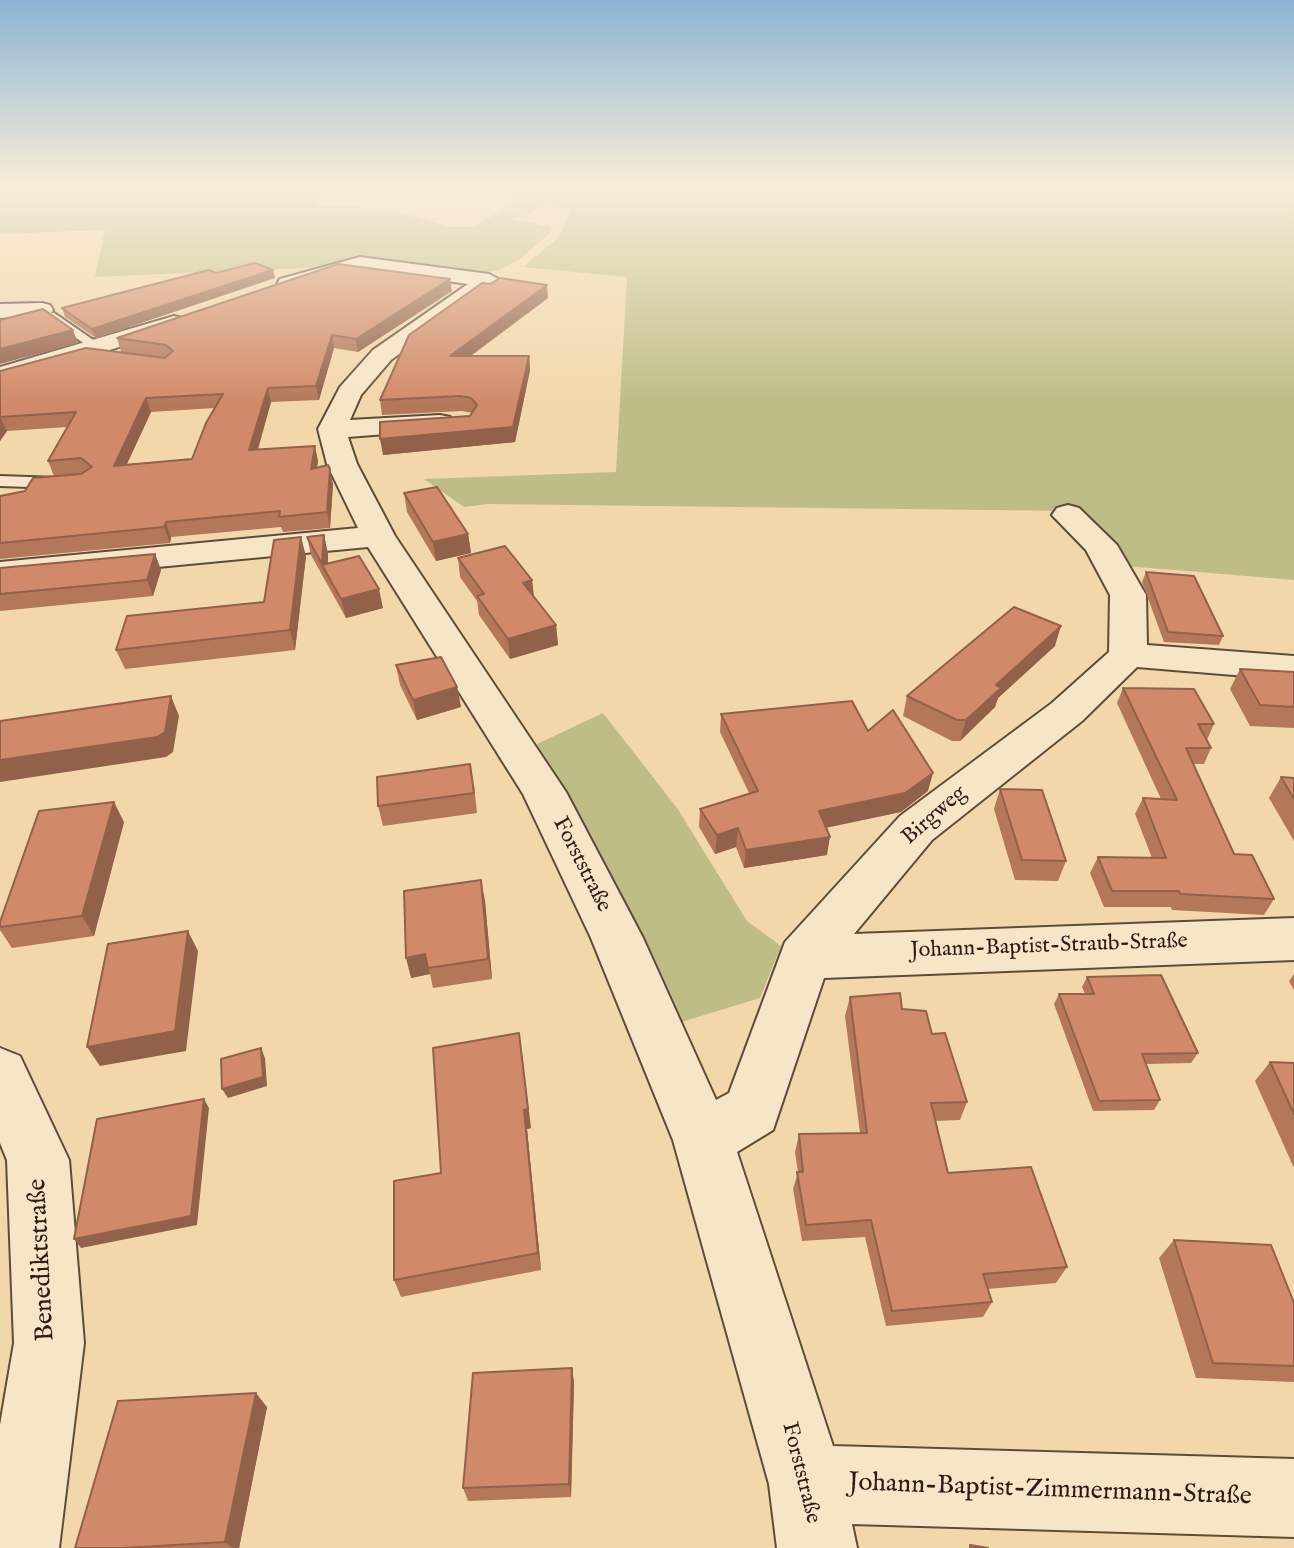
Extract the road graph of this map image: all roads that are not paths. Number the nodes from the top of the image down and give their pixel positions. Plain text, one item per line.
1 (271, 290) edge
2 (42, 310) joint
3 (0, 311) edge
4 (199, 314) edge
5 (97, 353) junction
6 (0, 375) edge
7 (462, 422) edge
8 (332, 429) junction
9 (0, 481) edge
10 (74, 482) edge
11 (1068, 515) dead end
12 (378, 536) junction
13 (0, 572) edge
14 (1128, 655) junction
15 (1294, 668) edge
16 (1294, 939) edge
17 (804, 957) junction
18 (0, 1074) edge
19 (703, 1140) junction
20 (1294, 1498) edge
21 (812, 1516) edge
22 (19, 1548) edge

1 - 8 street
2 - 3 street
2 - 5 lane
4 - 5 street
5 - 6 street
7 - 8 street
8 - 12 street, Forststraße
9 - 10 lane
11 - 14 street
12 - 13 street
12 - 19 street, Forststraße
14 - 15 street
14 - 17 street, Birgweg
16 - 17 street, Johann-Baptist-Straub-Straße
17 - 19 street, Birgweg
18 - 22 street, Benediktstraße
19 - 21 street, Forststraße
20 - 21 street, Johann-Baptist-Zimmermann-Straße

